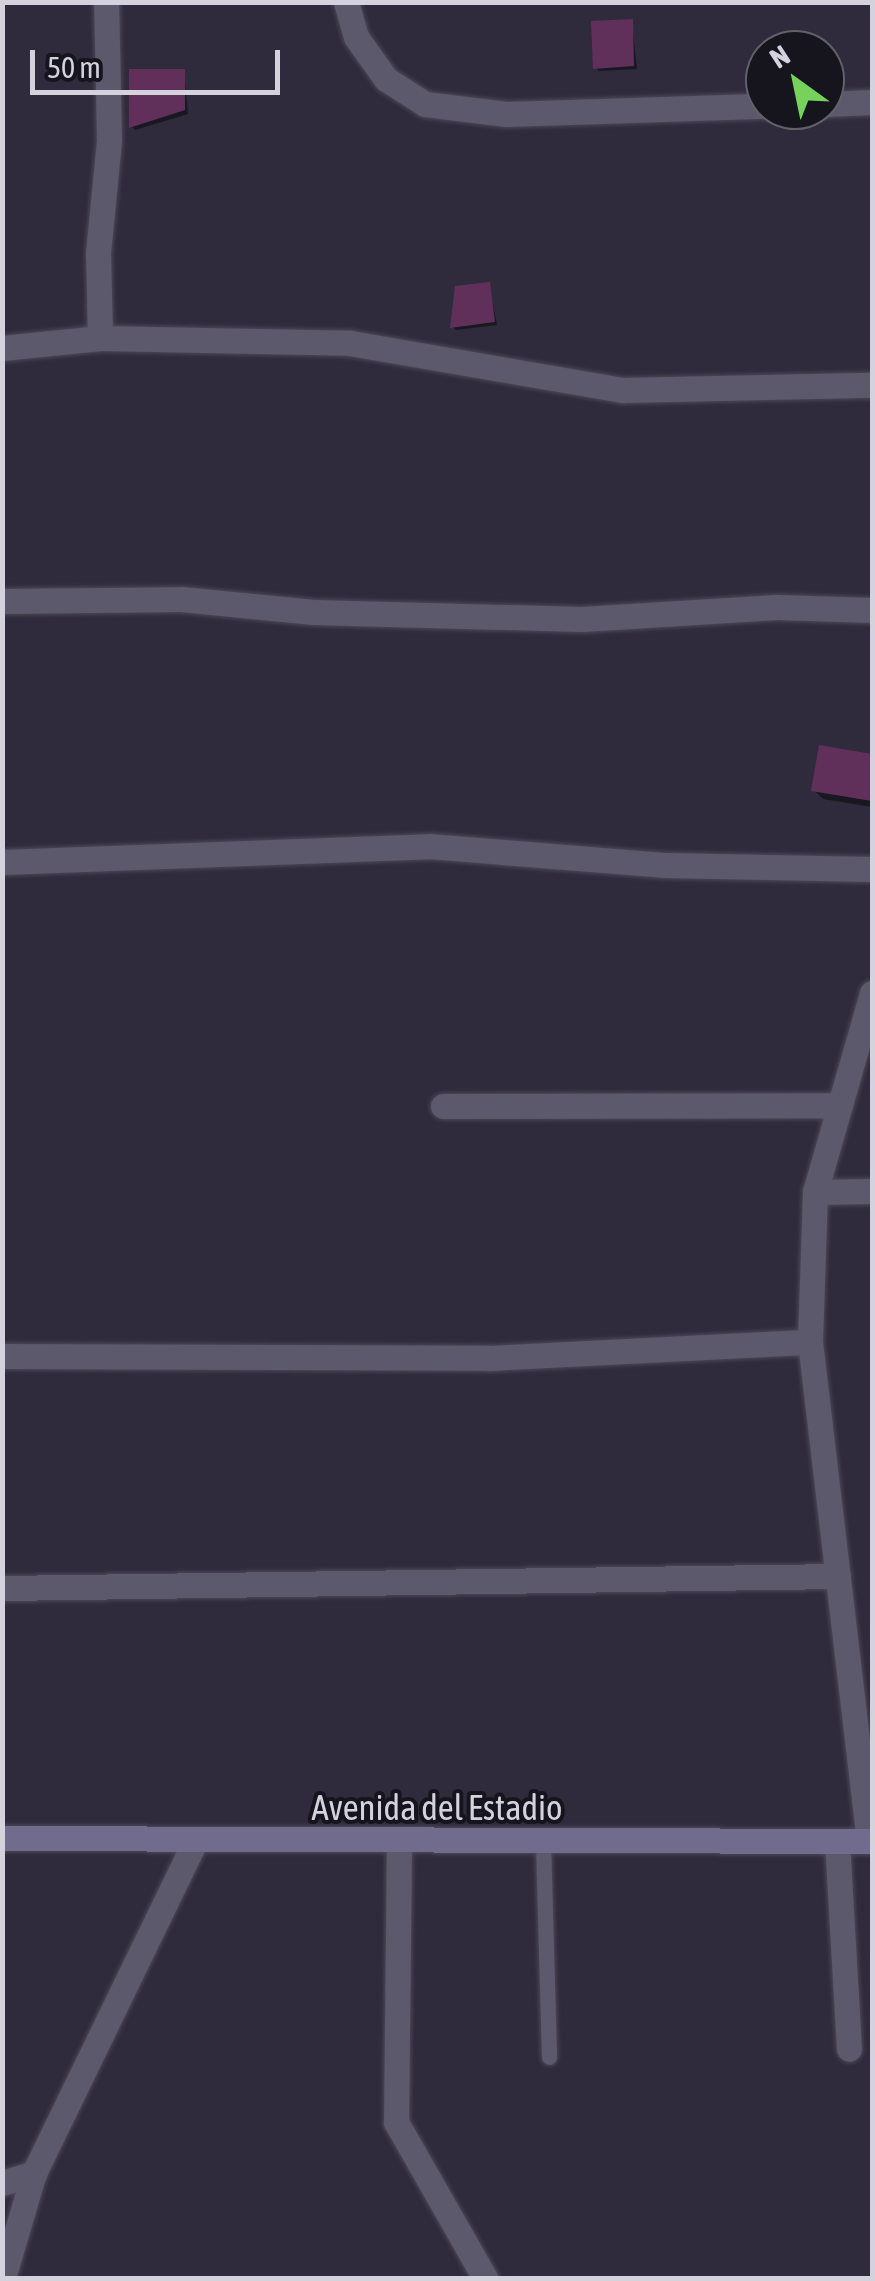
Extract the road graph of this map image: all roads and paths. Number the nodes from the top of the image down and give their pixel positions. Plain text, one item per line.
1 (106, 2) edge
2 (346, 2) edge
3 (872, 102) edge
4 (845, 103) edge
5 (745, 107) edge
6 (100, 338) junction
7 (2, 348) edge
8 (872, 385) edge
9 (2, 601) edge
10 (872, 610) edge
11 (2, 862) edge
12 (872, 869) edge
13 (872, 993) edge
14 (840, 1105) junction
15 (443, 1106) dead end
16 (872, 1191) edge
17 (815, 1192) junction
18 (810, 1342) junction
19 (2, 1356) edge
20 (838, 1576) junction
21 (2, 1588) edge
22 (2, 1838) edge
23 (837, 1841) junction
24 (871, 1841) edge
25 (195, 1842) junction
26 (400, 1842) junction
27 (544, 1842) junction
28 (849, 2048) dead end
29 (549, 2057) dead end
30 (34, 2173) junction
31 (2, 2182) edge
32 (4, 2278) edge
33 (485, 2278) edge

1 - 6 street
2 - 5 street
3 - 4 street
6 - 7 street
6 - 8 street
9 - 10 street
11 - 12 street
13 - 14 street
14 - 15 street
14 - 17 street
16 - 17 street
17 - 18 street
18 - 19 street
18 - 20 street
20 - 21 street
20 - 24 street
22 - 25 street, Avenida del Estadio
23 - 24 street, Avenida del Estadio
23 - 27 street, Avenida del Estadio
23 - 28 street
25 - 26 street, Avenida del Estadio
25 - 30 street
26 - 27 street, Avenida del Estadio
26 - 33 street
27 - 29 lane
30 - 31 street
30 - 32 street

